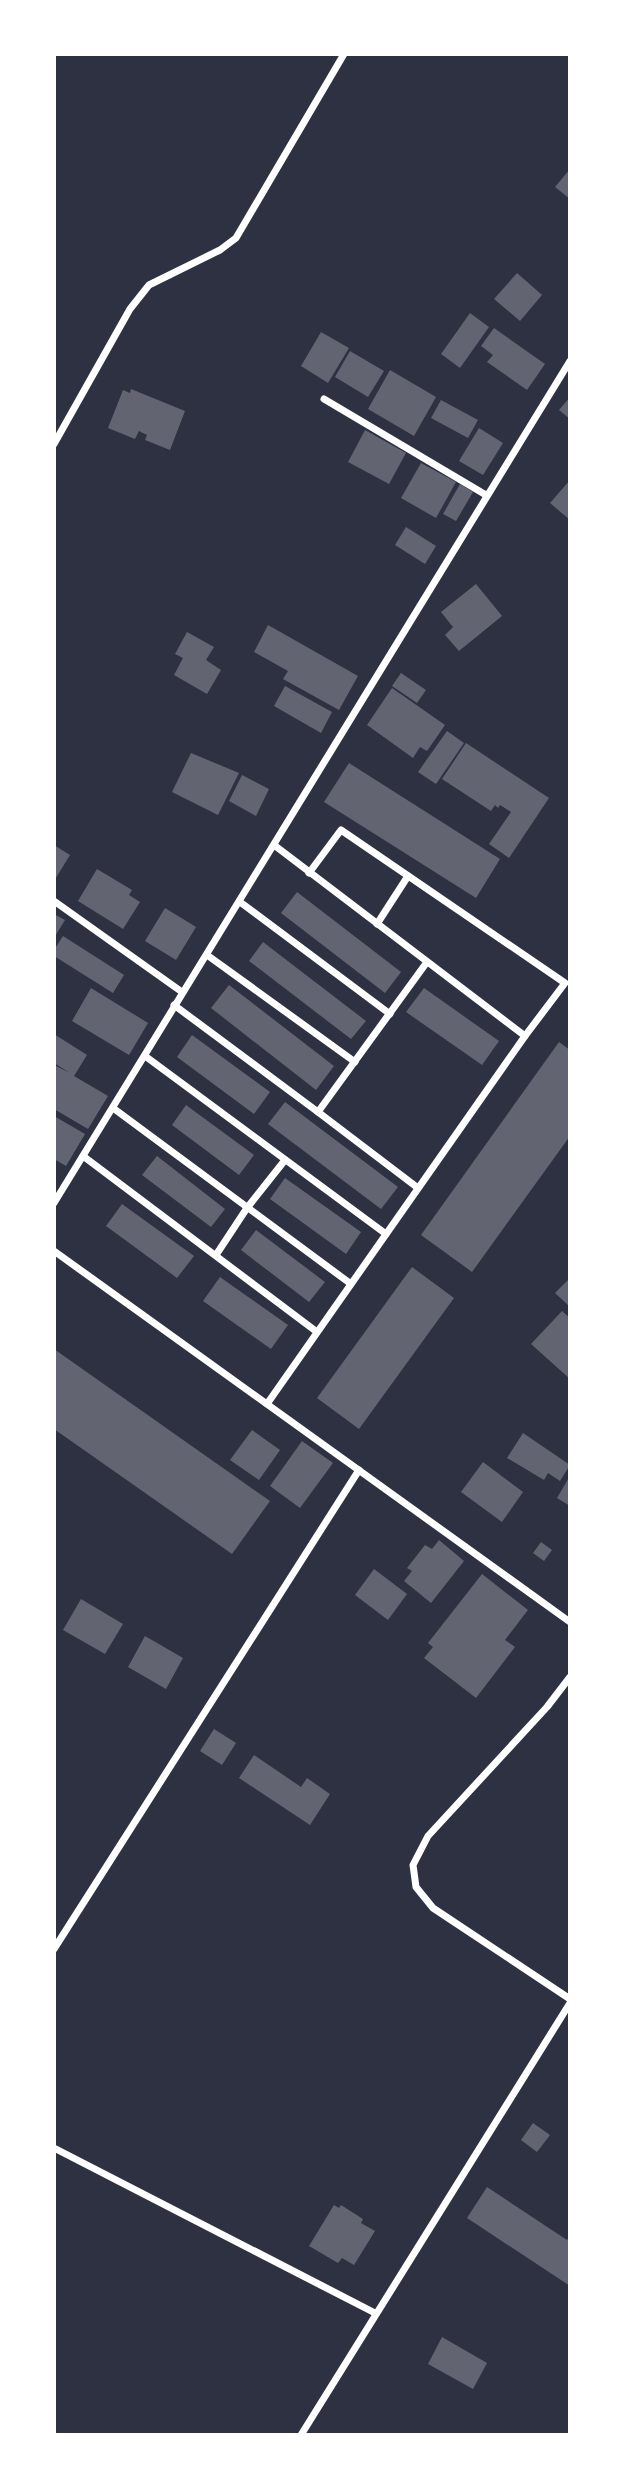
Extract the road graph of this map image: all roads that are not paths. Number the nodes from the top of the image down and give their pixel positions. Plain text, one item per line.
1 (344, 54) edge
2 (570, 361) edge
3 (324, 399) dead end
4 (54, 444) edge
5 (486, 495) junction
6 (274, 845) junction
7 (309, 873) junction
8 (408, 876) junction
9 (54, 901) edge
10 (240, 902) junction
11 (377, 923) junction
12 (207, 955) junction
13 (427, 962) junction
14 (182, 992) junction
15 (174, 1005) junction
16 (390, 1014) junction
17 (525, 1037) junction
18 (145, 1056) junction
19 (355, 1062) junction
20 (113, 1108) junction
21 (318, 1112) junction
22 (83, 1156) junction
23 (285, 1160) junction
24 (54, 1181) edge
25 (64, 1188) junction
26 (418, 1188) junction
27 (54, 1203) edge
28 (247, 1208) junction
29 (386, 1234) junction
30 (54, 1251) edge
31 (216, 1255) junction
32 (351, 1284) junction
33 (317, 1332) junction
34 (267, 1404) junction
35 (359, 1471) junction
36 (570, 1622) edge
37 (570, 1677) edge
38 (54, 1949) edge
39 (570, 2001) edge
40 (54, 2148) edge
41 (375, 2313) junction
42 (301, 2435) edge

1 - 4 street
2 - 5 street
3 - 5 street
5 - 6 street
6 - 7 street
6 - 10 street
7 - 8 street
7 - 11 street
8 - 11 street
8 - 17 street
9 - 14 street
10 - 12 street
10 - 16 street
11 - 13 street
12 - 14 street
12 - 19 street
13 - 16 street
13 - 17 street
14 - 15 street
15 - 18 street
15 - 21 street
16 - 19 street
17 - 26 street
18 - 20 street
18 - 23 street
19 - 21 street
20 - 22 street
20 - 28 street
21 - 26 street
22 - 25 street
22 - 31 street
23 - 28 street
23 - 29 street
24 - 25 street
25 - 27 street
26 - 29 street
28 - 31 street
28 - 32 street
29 - 32 street
30 - 34 street
31 - 33 street
32 - 33 street
33 - 34 street
34 - 35 street
35 - 36 street
35 - 38 street
37 - 39 street
39 - 41 street
40 - 41 street
41 - 42 street

